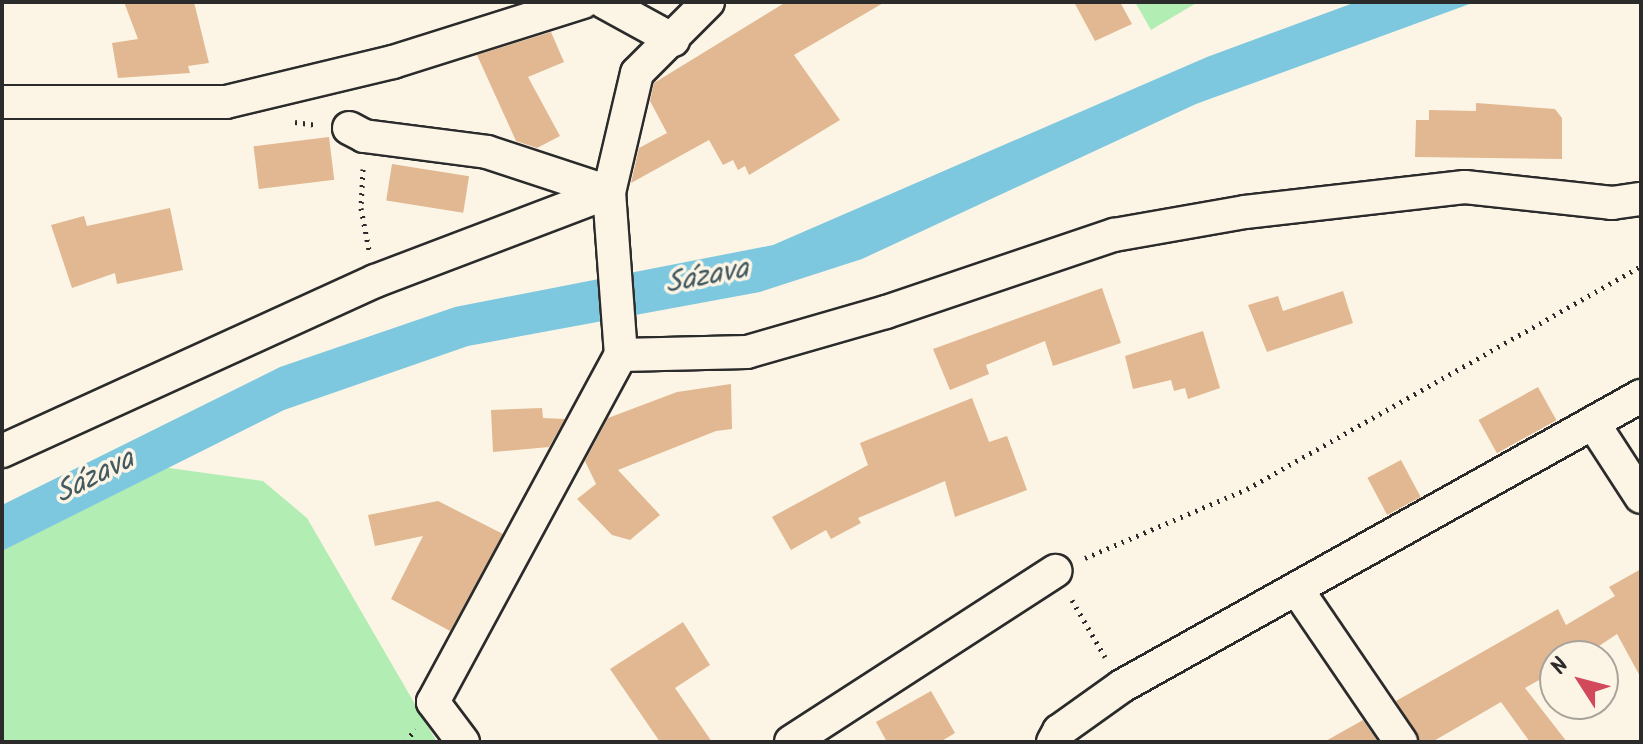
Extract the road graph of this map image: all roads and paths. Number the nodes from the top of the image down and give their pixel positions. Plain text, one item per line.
1 (583, 2) edge
2 (604, 2) edge
3 (708, 2) edge
4 (673, 40) junction
5 (2, 102) edge
6 (357, 132) joint
7 (609, 192) junction
8 (1641, 199) edge
9 (1641, 266) edge
10 (375, 281) junction
11 (619, 346) junction
12 (1641, 396) edge
13 (1593, 423) junction
14 (2, 451) edge
15 (1641, 497) edge
16 (1055, 571) junction
17 (1298, 591) junction
18 (1122, 686) junction
19 (463, 742) edge
20 (791, 742) edge
21 (1053, 742) edge
22 (1401, 742) edge

1 - 5 street
2 - 4 street
3 - 4 street
4 - 7 street
6 - 7 street
6 - 10 path
7 - 10 street
7 - 11 street
8 - 11 street
9 - 16 path
10 - 14 street
11 - 19 street
12 - 13 street
13 - 15 street
13 - 17 street
16 - 18 path
16 - 20 street
17 - 18 street
17 - 22 street
18 - 21 street

